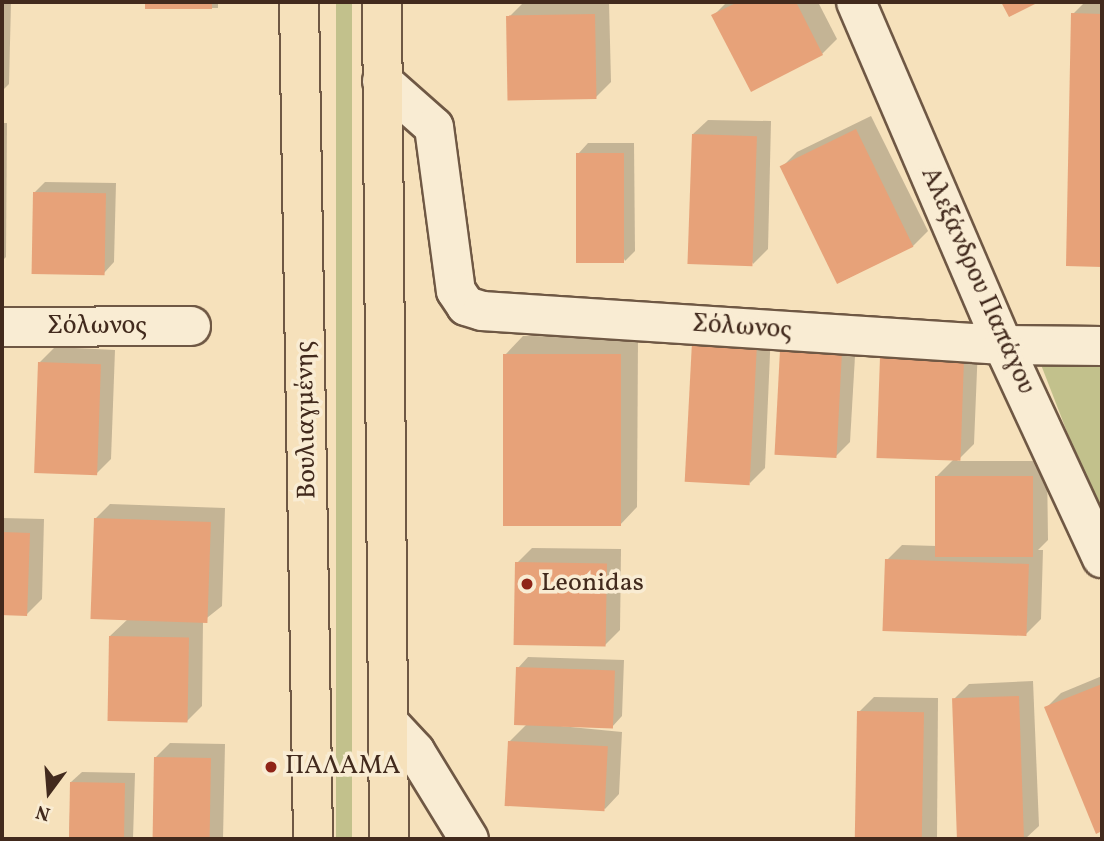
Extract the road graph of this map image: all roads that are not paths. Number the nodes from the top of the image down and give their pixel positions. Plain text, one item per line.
1 (299, 2) edge
2 (382, 2) edge
3 (856, 2) edge
4 (383, 81) junction
5 (191, 326) dead end
6 (2, 327) edge
7 (1003, 345) junction
8 (1102, 346) edge
9 (1102, 558) edge
10 (388, 722) junction
11 (313, 839) edge
12 (389, 839) edge
13 (469, 839) edge

1 - 11 main road, Βουλιαγμένης
2 - 4 main road
3 - 7 street, Αλεξάνδρου Παπάγου
4 - 7 street, Σόλωνος
4 - 10 main road
5 - 6 street, Σόλωνος
7 - 8 street, Σόλωνος
7 - 9 street, Αλεξάνδρου Παπάγου
10 - 12 main road
10 - 13 street

